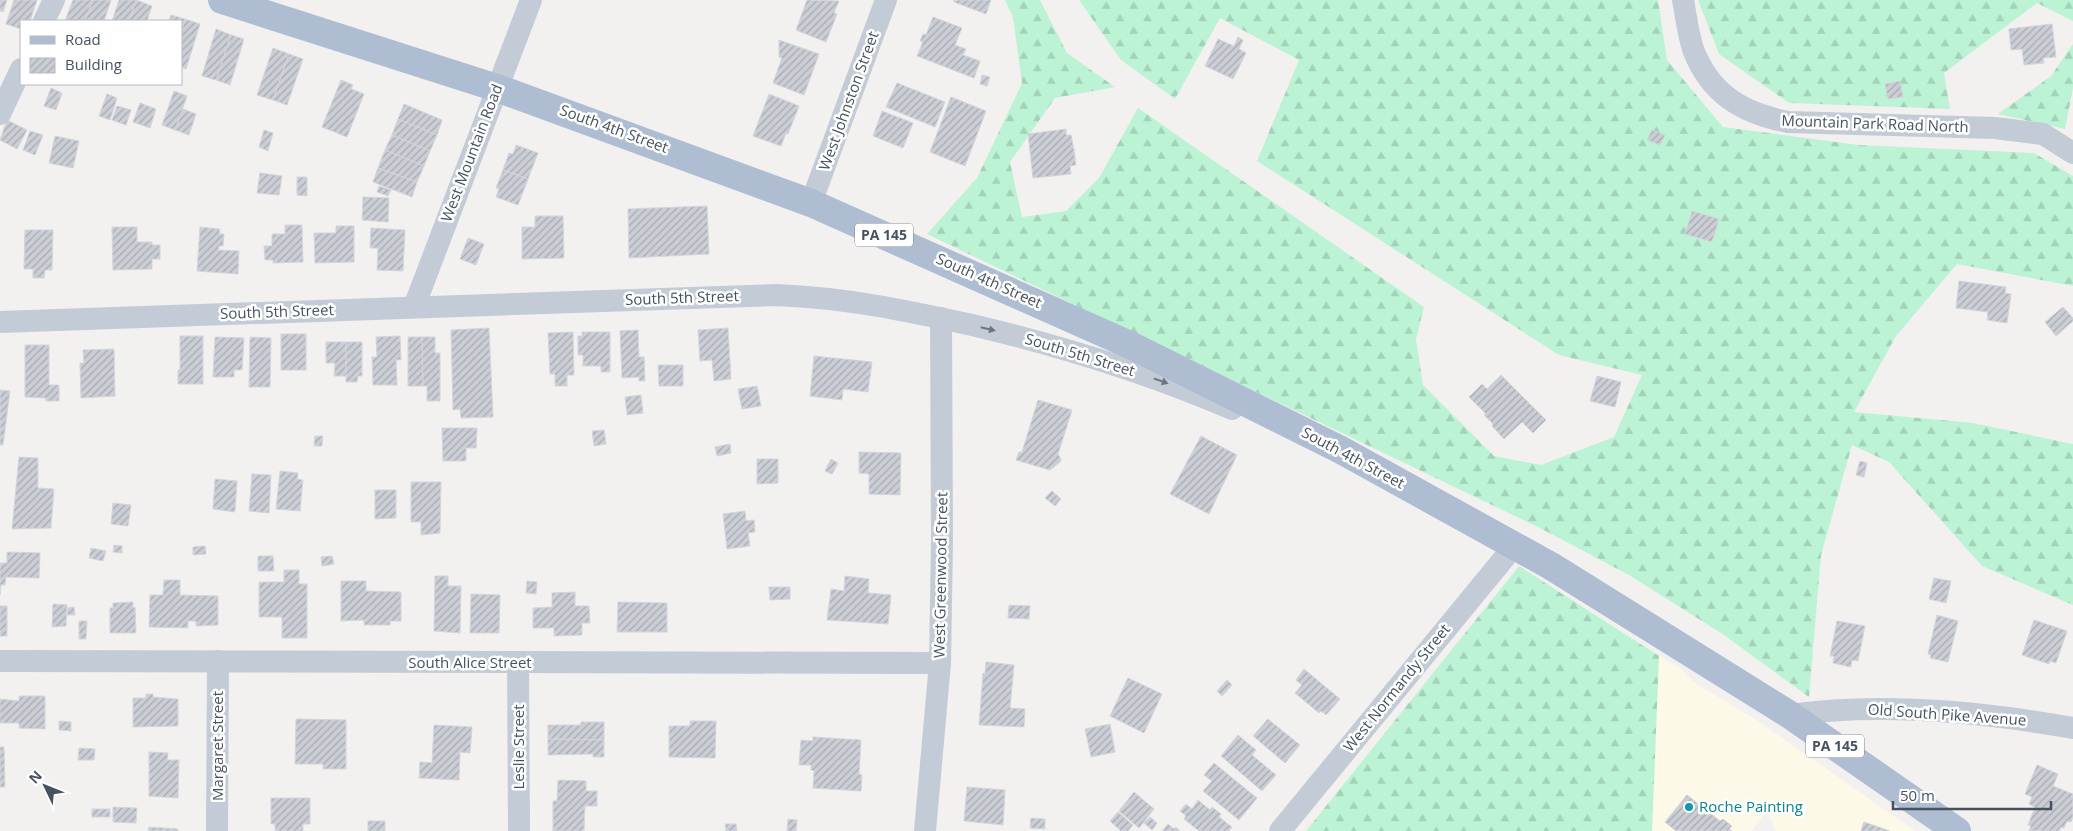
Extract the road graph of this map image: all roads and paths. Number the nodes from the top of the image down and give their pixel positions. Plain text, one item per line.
1 (54, 0) edge
2 (222, 0) edge
3 (531, 0) edge
4 (886, 0) edge
5 (1683, 0) edge
6 (44, 20) edge
7 (20, 71) edge
8 (497, 88) junction
9 (0, 114) edge
10 (2073, 153) edge
11 (811, 203) junction
12 (414, 306) junction
13 (941, 318) junction
14 (0, 322) edge
15 (1341, 450) junction
16 (1514, 545) junction
17 (0, 661) edge
18 (218, 661) junction
19 (518, 663) junction
20 (940, 663) junction
21 (1790, 715) junction
22 (2073, 728) edge
23 (217, 831) edge
24 (519, 831) edge
25 (925, 831) edge
26 (1280, 831) edge
27 (1957, 831) edge

1 - 6 street
2 - 8 main road, South 4th Street / PA 145
3 - 8 street, West Mountain Road
4 - 11 street, West Johnston Street
5 - 10 street, Mountain Park Road North
7 - 9 street
8 - 11 main road, South 4th Street / PA 145
8 - 12 street, West Mountain Road
11 - 15 main road, South 4th Street / PA 145
12 - 13 street, South 5th Street
12 - 14 street, South 5th Street
13 -> 15 street, South 5th Street
13 - 20 street, West Greenwood Street
15 - 16 main road, South 4th Street / PA 145
16 - 21 main road, South 4th Street / PA 145
16 - 26 street, West Normandy Street
17 - 18 street, South Alice Street
18 - 19 street, South Alice Street
18 - 23 street, Margaret Street
19 - 20 street, South Alice Street
19 - 24 street, Leslie Street
20 - 25 street, West Greenwood Street
21 - 22 street, Old South Pike Avenue
21 - 27 main road, PA 145

